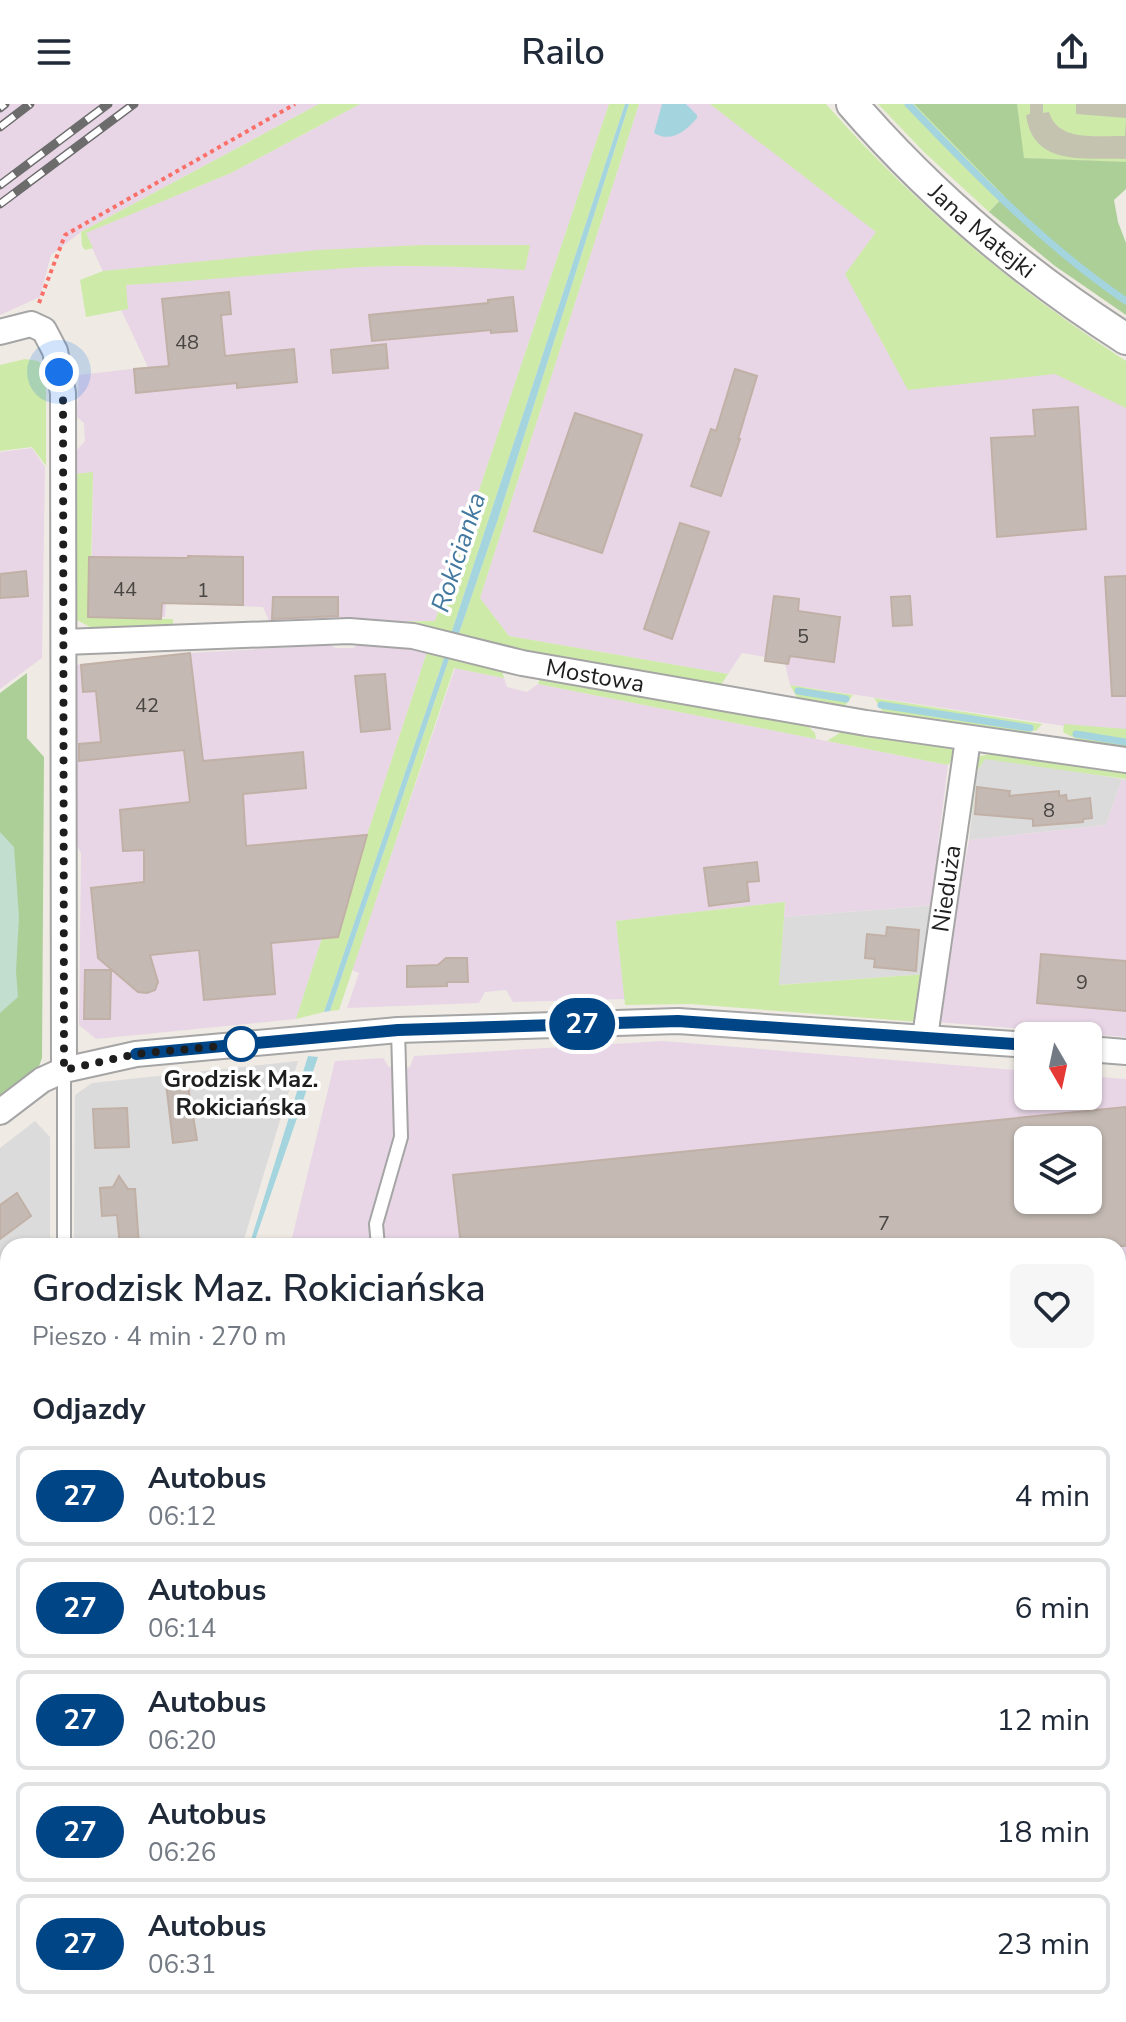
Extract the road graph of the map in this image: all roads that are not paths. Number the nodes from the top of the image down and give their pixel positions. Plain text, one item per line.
1 (852, 104) edge
2 (0, 332) edge
3 (1126, 339) edge
4 (64, 642) junction
5 (968, 739) junction
6 (1126, 760) edge
7 (398, 1030) junction
8 (925, 1037) junction
9 (1014, 1044) edge
10 (1102, 1050) edge
11 (1126, 1052) edge
12 (64, 1070) junction
13 (0, 1112) edge
14 (64, 1238) edge
15 (377, 1238) edge

1 - 3 street, Jana Matejki
2 - 4 street
4 - 5 street, Mostowa
4 - 12 street
5 - 6 street, Mostowa
5 - 8 street, Nieduża
7 - 8 street
7 - 12 street
7 - 15 lane
8 - 9 street
10 - 11 street
12 - 13 street
12 - 14 lane

